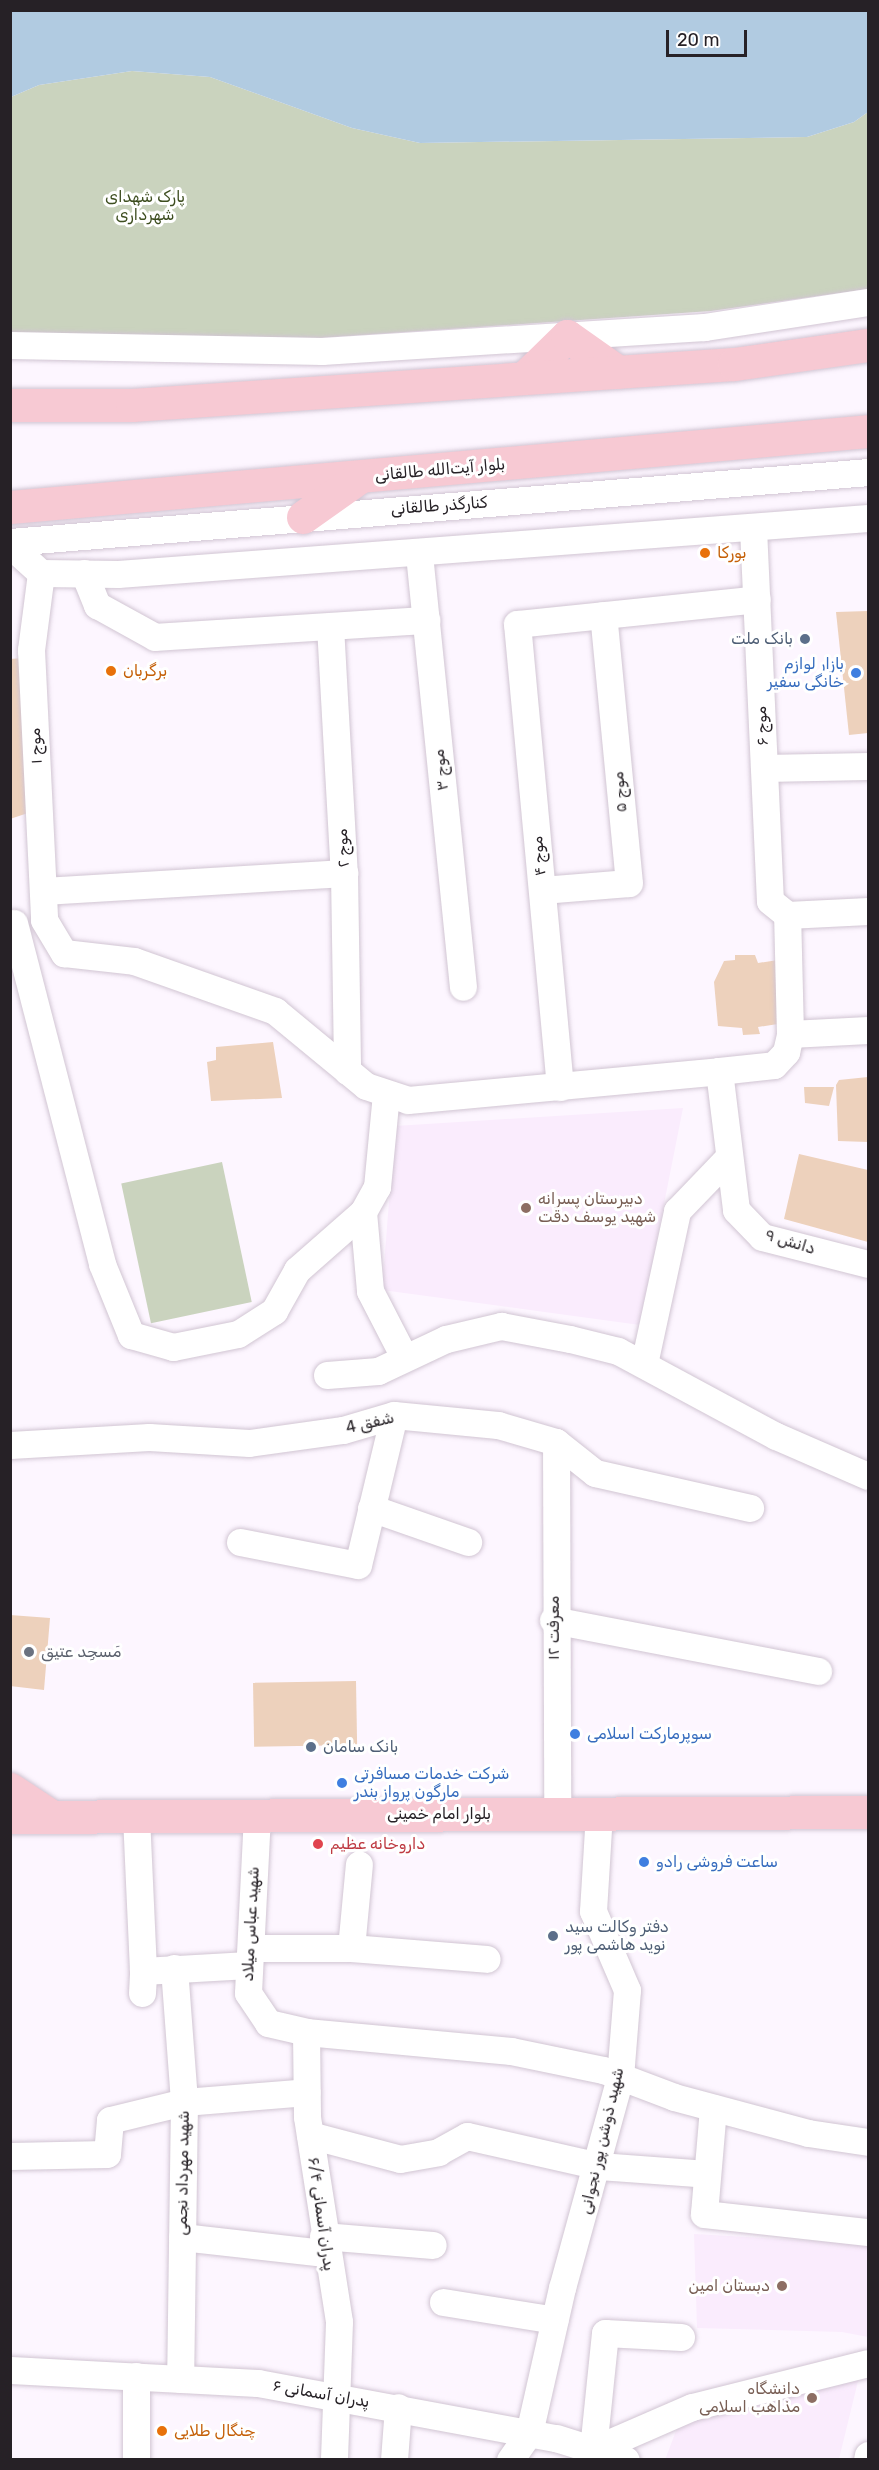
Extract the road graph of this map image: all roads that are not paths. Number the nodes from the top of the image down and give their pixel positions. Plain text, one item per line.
1 (868, 302) edge
2 (567, 336) junction
3 (10, 345) edge
4 (868, 345) edge
5 (618, 372) junction
6 (524, 378) junction
7 (10, 405) edge
8 (868, 431) edge
9 (868, 472) edge
10 (360, 478) junction
11 (10, 507) edge
12 (303, 517) junction
13 (868, 518) edge
14 (753, 528) junction
15 (10, 544) edge
16 (419, 554) junction
17 (41, 573) junction
18 (84, 573) junction
19 (757, 600) junction
20 (603, 615) junction
21 (426, 620) junction
22 (330, 626) junction
23 (868, 766) edge
24 (764, 768) junction
25 (344, 873) junction
26 (542, 890) junction
27 (43, 891) junction
28 (868, 910) edge
29 (787, 915) junction
30 (44, 920) junction
31 (12, 923) edge
32 (463, 987) dead end
33 (868, 1030) edge
34 (790, 1034) junction
35 (347, 1071) junction
36 (719, 1071) junction
37 (560, 1087) junction
38 (386, 1093) junction
39 (729, 1157) junction
40 (363, 1212) junction
41 (868, 1264) edge
42 (404, 1357) junction
43 (644, 1364) junction
44 (327, 1375) dead end
45 (394, 1415) junction
46 (556, 1442) junction
47 (10, 1445) edge
48 (868, 1476) edge
49 (371, 1508) junction
50 (750, 1508) dead end
51 (240, 1542) dead end
52 (468, 1542) dead end
53 (554, 1620) junction
54 (818, 1671) dead end
55 (10, 1789) edge
56 (868, 1812) edge
57 (557, 1814) junction
58 (599, 1814) junction
59 (257, 1815) junction
60 (10, 1816) edge
61 (51, 1816) junction
62 (136, 1816) junction
63 (359, 1863) dead end
64 (351, 1948) junction
65 (250, 1957) junction
66 (487, 1959) dead end
67 (174, 1968) junction
68 (306, 2032) junction
69 (620, 2077) junction
70 (307, 2091) junction
71 (184, 2102) junction
72 (713, 2108) junction
73 (310, 2135) junction
74 (868, 2142) edge
75 (10, 2156) edge
76 (599, 2166) junction
77 (707, 2174) junction
78 (868, 2232) edge
79 (182, 2236) junction
80 (324, 2244) junction
81 (433, 2245) dead end
82 (443, 2302) dead end
83 (555, 2320) junction
84 (681, 2337) dead end
85 (868, 2363) edge
86 (10, 2370) edge
87 (136, 2376) junction
88 (180, 2379) junction
89 (336, 2396) junction
90 (398, 2407) junction
91 (529, 2433) junction
92 (593, 2450) junction
93 (868, 2455) edge
94 (136, 2460) edge
95 (334, 2460) edge
96 (394, 2460) edge
97 (510, 2460) edge
98 (626, 2460) edge
99 (867, 2460) edge

1 - 2 street
2 - 3 street
2 - 5 main road
2 - 6 main road
4 - 5 main road
5 - 6 main road
6 - 7 main road
8 - 10 main road, بلوار آیت‌الله طالقانی
9 - 12 street, کنارگذر طالقانی
10 - 11 main road, بلوار آیت‌الله طالقانی
10 - 12 main road
12 - 15 street, کنارگذر طالقانی
13 - 14 street
14 - 16 street
14 - 19 street, موج ۶
15 - 17 street
16 - 18 street
16 - 21 street, موج ۳
17 - 18 street
17 - 27 street, موج ۱
18 - 22 street
19 - 20 street
19 - 24 street, موج ۶
20 - 26 street, موج ۴
20 - 26 street, موج ۵
21 - 22 street
21 - 32 street, موج ۳
22 - 25 street, موج ۲
23 - 24 street
24 - 29 street, موج ۶
25 - 27 street
25 - 35 street, موج ۲
26 - 37 street, موج ۴
27 - 30 street, موج ۱
28 - 29 street
29 - 34 street
30 - 31 street
30 - 35 street
31 - 40 street
33 - 34 street
34 - 36 street
35 - 38 street
36 - 37 street
36 - 39 street, دانش ۹
37 - 38 street
38 - 40 street
39 - 41 street, دانش ۹
39 - 43 street
40 - 42 street
42 - 43 street
42 - 44 street
43 - 48 street
45 - 46 street, شفق 4
45 - 47 street, شفق 4
45 - 49 street
46 - 50 street, شفق 4
46 - 53 street, معرفت ۱۲
49 - 51 street
49 - 52 street
53 - 54 street
53 - 57 street, معرفت ۱۲
55 - 61 main road
56 - 58 main road, بلوار امام خمینی
57 - 58 main road, بلوار امام خمینی
57 - 59 main road, بلوار امام خمینی
58 - 69 street, شهید ذوشن پور نجوانی
59 - 62 main road, بلوار امام خمینی
59 - 65 street, شهید عباس میلاد
60 - 61 main road, بلوار امام خمینی
61 - 62 main road, بلوار امام خمینی
62 - 67 street
63 - 64 street
64 - 65 street
64 - 66 street
65 - 67 street
65 - 68 street, شهید عباس میلاد
67 - 71 street, شهید مهرداد نجمی
68 - 69 street, شهید عباس میلاد
68 - 70 street, پدران آسمانی ۶/۴
69 - 72 street, شهید عباس میلاد
69 - 76 street, شهید ذوشن پور نجوانی
70 - 71 street
70 - 73 street, پدران آسمانی ۶/۴
71 - 75 street
71 - 79 street, شهید مهرداد نجمی
72 - 74 street, شهید عباس میلاد
72 - 77 street
73 - 76 street
73 - 80 street, پدران آسمانی ۶/۴
76 - 77 street
76 - 83 street, شهید ذوشن پور نجوانی
77 - 78 street
79 - 80 street
79 - 88 street, شهید مهرداد نجمی
80 - 81 street
80 - 89 street, پدران آسمانی ۶/۴
82 - 83 street
83 - 91 street, شهید ذوشن پور نجوانی
84 - 92 street
85 - 92 street
86 - 87 street, پدران آسمانی ۶
87 - 88 street, پدران آسمانی ۶
87 - 94 street
88 - 89 street, پدران آسمانی ۶
89 - 90 street, پدران آسمانی ۶
89 - 95 street, پدران آسمانی ۶/۴
90 - 91 street, پدران آسمانی ۶
90 - 96 street
91 - 92 street, پدران آسمانی ۶
91 - 97 street
92 - 98 street, پدران آسمانی ۶
93 - 99 street

